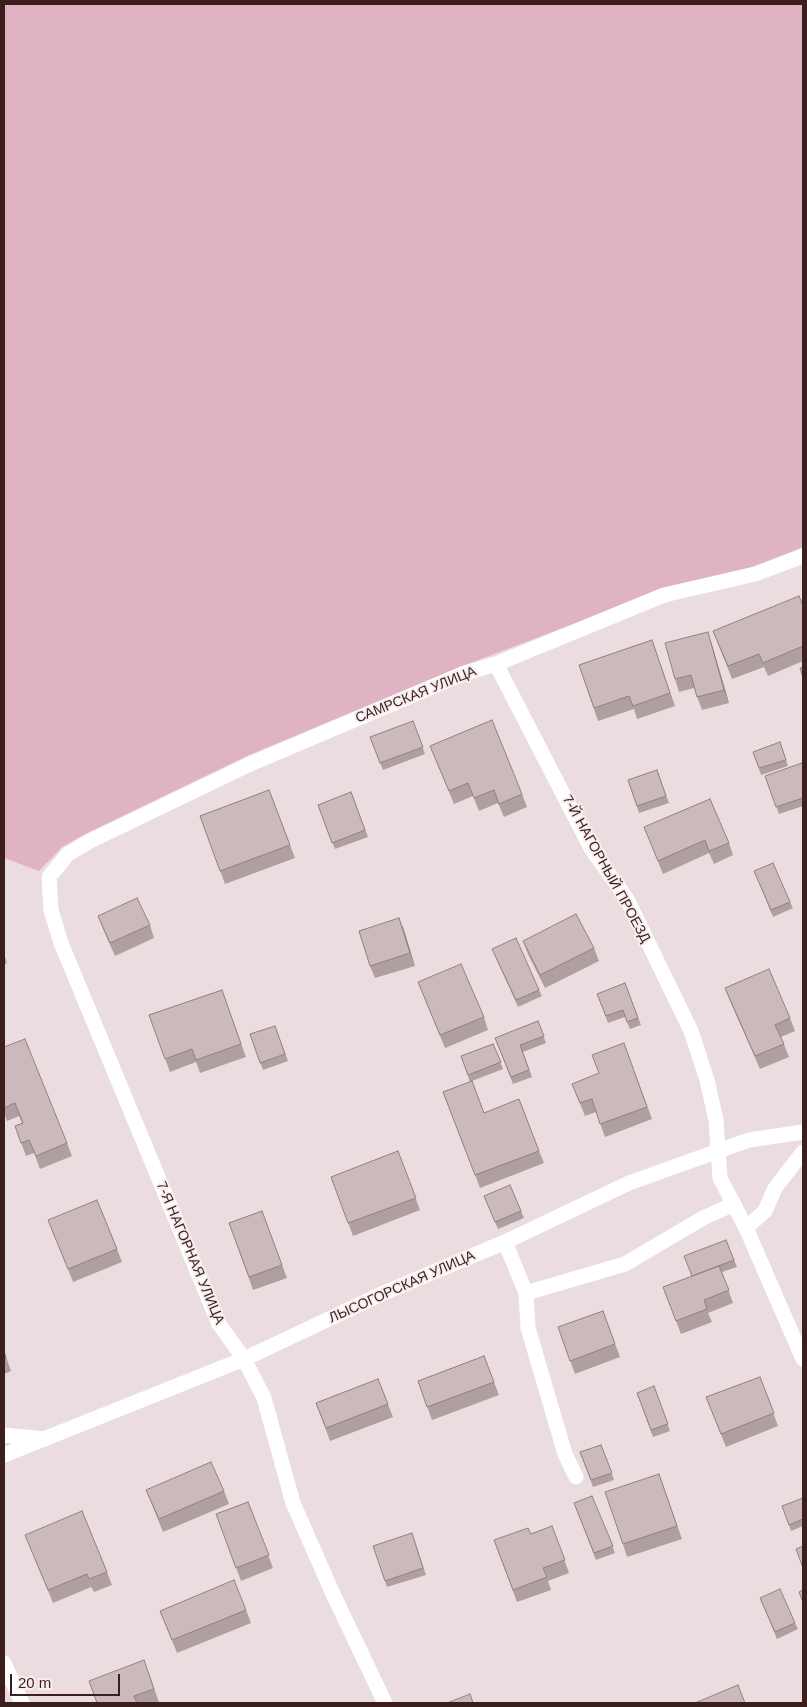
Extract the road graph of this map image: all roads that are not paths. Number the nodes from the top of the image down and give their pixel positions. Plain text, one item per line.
1 (803, 556) edge
2 (496, 664) junction
3 (49, 877) joint
4 (803, 1132) edge
5 (719, 1150) junction
6 (803, 1152) edge
7 (734, 1204) junction
8 (746, 1228) junction
9 (505, 1242) junction
10 (526, 1293) junction
11 (244, 1359) junction
12 (803, 1359) edge
13 (4, 1435) edge
14 (44, 1439) junction
15 (4, 1455) edge
16 (576, 1477) dead end
17 (4, 1663) edge
18 (22, 1703) edge
19 (386, 1703) edge

1 - 2 street, САМРСКАЯ УЛИЦА
2 - 3 street, САМРСКАЯ УЛИЦА
2 - 5 street, 7-Й НАГОРНЫЙ ПРОЕЗД
3 - 11 street, 7-Я НАГОРНАЯ УЛИЦА
4 - 5 street, ЛЫСОГОРСКАЯ УЛИЦА
5 - 7 street, 7-Й НАГОРНЫЙ ПРОЕЗД
5 - 9 street, ЛЫСОГОРСКАЯ УЛИЦА
6 - 8 street
7 - 8 street, 7-Й НАГОРНЫЙ ПРОЕЗД
7 - 10 street
8 - 12 street, 7-Й НАГОРНЫЙ ПРОЕЗД
9 - 10 street
9 - 11 street, ЛЫСОГОРСКАЯ УЛИЦА
10 - 16 street
11 - 14 street, ЛЫСОГОРСКАЯ УЛИЦА
11 - 19 street, 7-Я НАГОРНАЯ УЛИЦА
13 - 14 street
14 - 15 street, ЛЫСОГОРСКАЯ УЛИЦА
17 - 18 street

